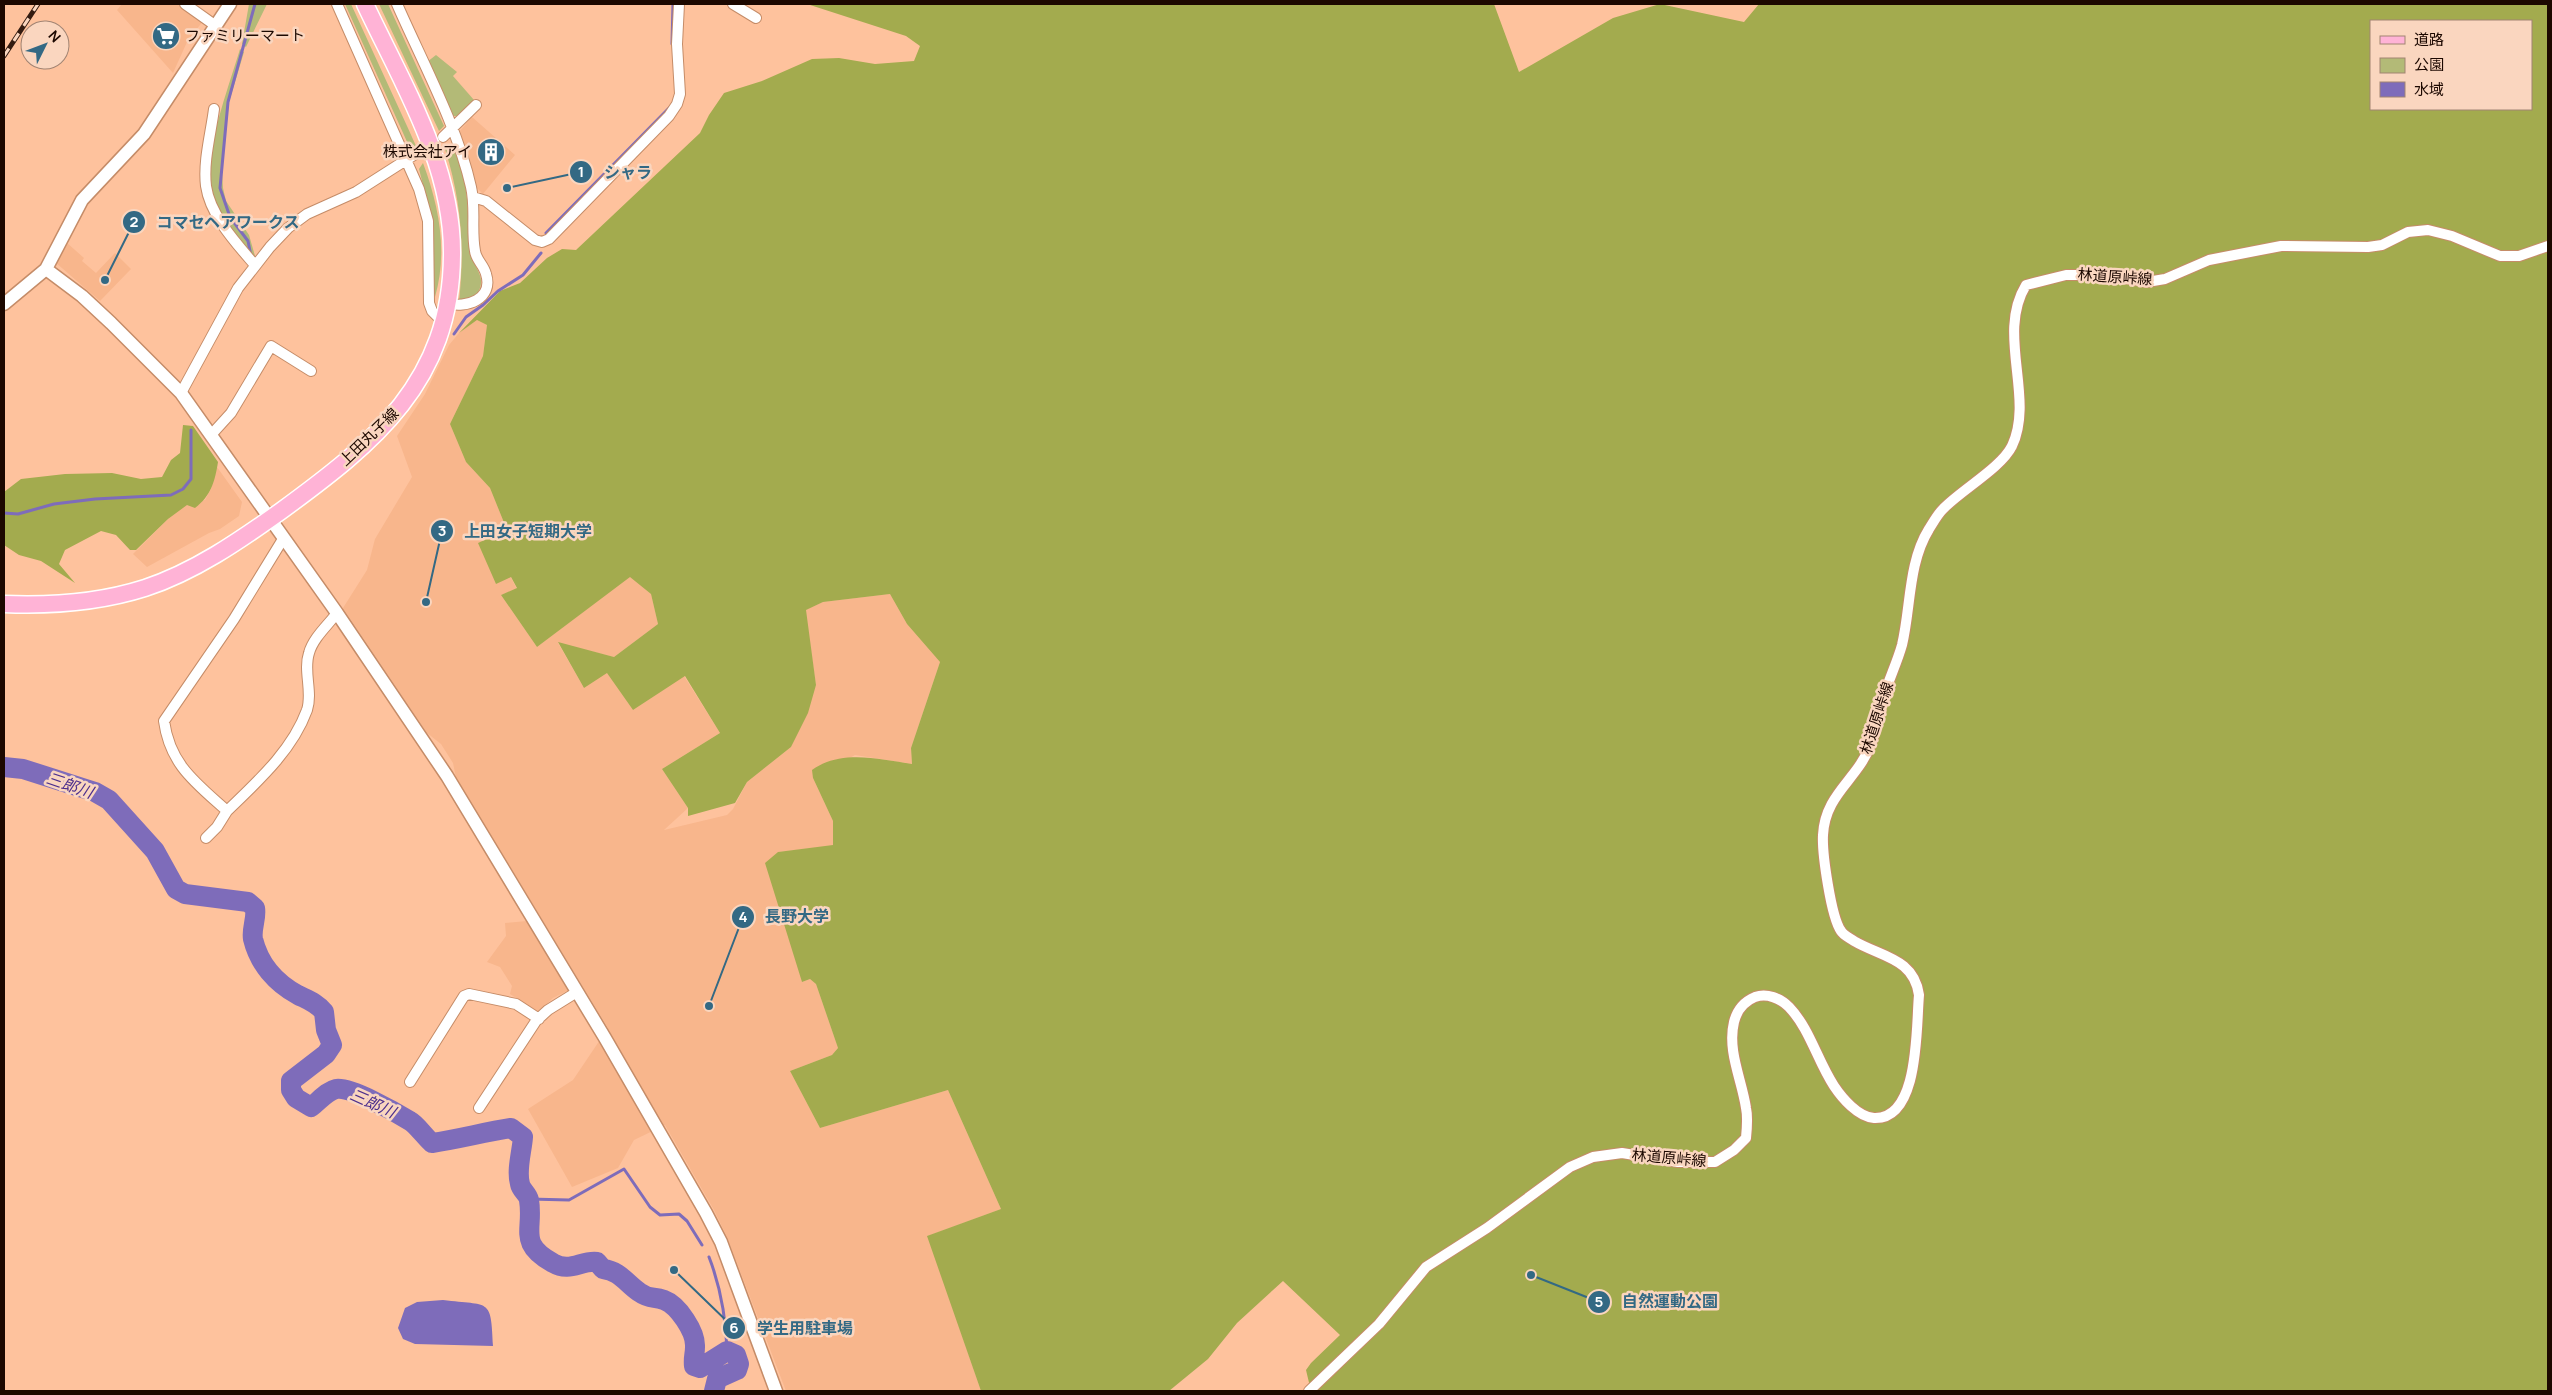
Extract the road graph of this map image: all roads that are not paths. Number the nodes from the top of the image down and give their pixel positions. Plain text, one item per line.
1 (185, 4) edge
2 (230, 4) edge
3 (336, 4) edge
4 (365, 4) edge
5 (397, 4) edge
6 (679, 4) edge
7 (737, 5) edge
8 (756, 18) dead end
9 (216, 26) junction
10 (476, 105) dead end
11 (214, 109) dead end
12 (452, 129) junction
13 (443, 137) dead end
14 (417, 153) dead end
15 (407, 158) junction
16 (473, 197) junction
17 (2548, 246) edge
18 (254, 264) junction
19 (46, 269) junction
20 (447, 303) junction
21 (4, 304) edge
22 (442, 321) junction
23 (311, 371) dead end
24 (182, 393) junction
25 (211, 435) junction
26 (270, 519) junction
27 (283, 539) junction
28 (4, 604) edge
29 (338, 613) junction
30 (227, 811) junction
31 (206, 838) dead end
32 (577, 992) junction
33 (539, 1019) junction
34 (410, 1082) dead end
35 (479, 1108) dead end
36 (776, 1391) edge
37 (1309, 1391) edge

1 - 9 street
2 - 9 street
3 - 15 street
4 - 20 main road, 上田丸子線
5 - 12 street
6 - 16 street
7 - 8 street
9 - 19 street
10 - 12 street
11 - 18 street
12 - 13 street
12 - 16 street
14 - 15 street
15 - 18 street
15 - 22 street
16 - 20 street
17 - 37 street, 林道原峠線
18 - 24 street
19 - 21 street
19 - 24 street
20 - 22 main road, 上田丸子線
22 - 26 main road, 上田丸子線
23 - 25 street
24 - 25 street
25 - 26 street
26 - 27 street
26 - 28 main road, 上田丸子線
27 - 29 street
27 - 30 street
29 - 30 street
29 - 32 street
30 - 31 street
32 - 33 street
32 - 36 street
33 - 34 street
33 - 35 street

